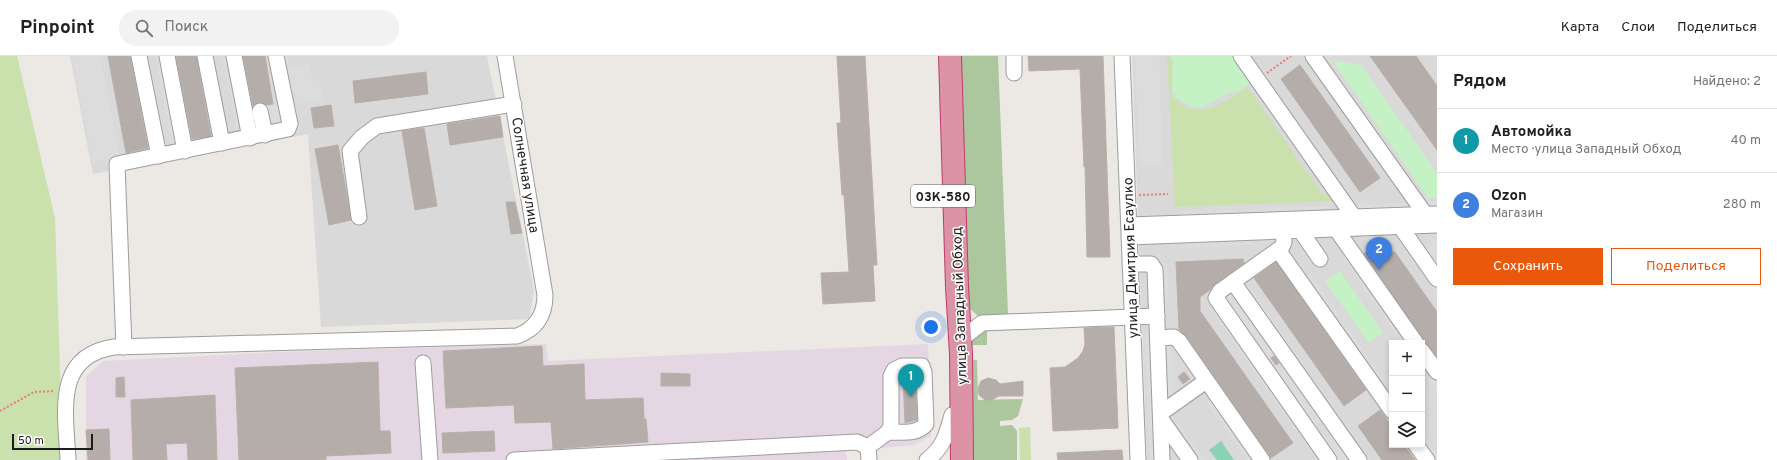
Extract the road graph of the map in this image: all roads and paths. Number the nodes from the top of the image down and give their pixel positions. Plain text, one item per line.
1 (139, 56) edge
2 (167, 56) edge
3 (205, 56) edge
4 (234, 56) edge
5 (276, 56) edge
6 (505, 56) edge
7 (938, 56) edge
8 (950, 56) edge
9 (1014, 56) edge
10 (1122, 56) edge
11 (1241, 56) edge
12 (1291, 56) edge
13 (1313, 56) edge
14 (1014, 73) dead end
15 (1257, 80) junction
16 (514, 104) junction
17 (260, 111) dead end
18 (258, 136) junction
19 (222, 143) junction
20 (185, 151) junction
21 (159, 156) junction
22 (1168, 194) dead end
23 (1139, 195) dead end
24 (359, 217) dead end
25 (1354, 217) junction
26 (1433, 222) edge
27 (1400, 226) junction
28 (1336, 229) junction
29 (1300, 230) junction
30 (1129, 231) junction
31 (1283, 231) junction
32 (1278, 250) junction
33 (1320, 259) dead end
34 (1130, 264) junction
35 (1437, 279) edge
36 (1233, 282) junction
37 (958, 299) junction
38 (1157, 316) junction
39 (1132, 317) junction
40 (982, 323) junction
41 (1158, 338) junction
42 (1414, 340) edge
43 (960, 343) junction
44 (124, 347) junction
45 (1425, 355) edge
46 (424, 363) dead end
47 (1437, 372) edge
48 (1206, 381) junction
49 (66, 390) junction
50 (1389, 406) edge
51 (0, 411) edge
52 (952, 415) junction
53 (1161, 416) junction
54 (888, 432) junction
55 (1418, 448) edge
56 (868, 454) edge
57 (68, 460) edge
58 (430, 460) edge
59 (514, 460) edge
60 (927, 460) edge
61 (953, 460) edge
62 (962, 460) edge
63 (1138, 460) edge
64 (1162, 460) edge
65 (1190, 460) edge
66 (1262, 460) edge
67 (1329, 460) edge
68 (1358, 460) edge
69 (1427, 460) edge

1 - 21 street
2 - 20 street
3 - 19 street
4 - 18 street
5 - 18 street
6 - 16 street, Солнечная улица
7 - 52 highway, улица Западный Обход / 03К-580
8 - 37 highway, улица Западный Обход / 03К-580
9 - 14 street
10 - 30 street, улица Дмитрия Есаулко
11 - 15 street
12 - 15 path
13 - 26 street
15 - 25 street
16 - 24 street
16 - 44 street, Солнечная улица
17 - 18 street
18 - 19 street
19 - 20 street
20 - 21 street
21 - 44 street
22 - 23 path
25 - 26 street
25 - 30 street
26 - 27 street
27 - 28 street
27 - 35 street
28 - 29 street
28 - 42 street
29 - 31 street
29 - 33 street
30 - 31 street
30 - 34 street, улица Дмитрия Есаулко
31 - 32 street
32 - 36 street
32 - 50 street
34 - 38 street
34 - 39 street, улица Дмитрия Есаулко
36 - 67 street
36 - 68 street
37 - 40 street
37 - 43 highway, улица Западный Обход / 03К-580
38 - 39 street
38 - 41 street
39 - 40 street
39 - 63 street, улица Дмитрия Есаулко
40 - 43 street
41 - 48 street
41 - 53 street
43 - 62 highway, улица Западный Обход / 03К-580
44 - 49 street, Солнечная улица
45 - 47 street
46 - 58 street
48 - 53 street
48 - 66 street
49 - 51 path
49 - 57 street
52 - 60 street
52 - 61 highway, улица Западный Обход / 03К-580
53 - 64 street
53 - 65 street
54 - 54 street
54 - 56 street
55 - 69 street
56 - 59 street

